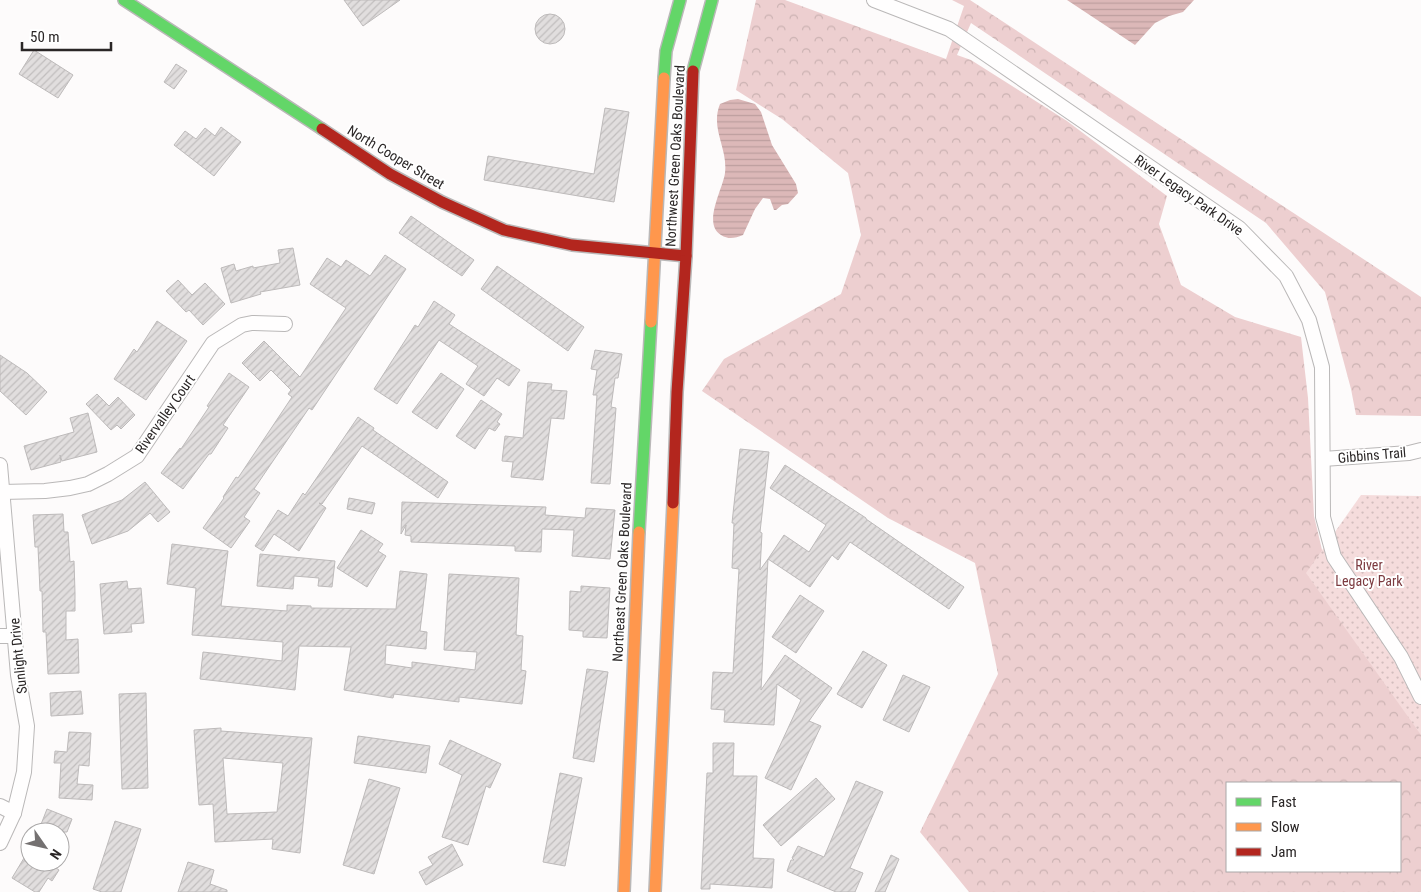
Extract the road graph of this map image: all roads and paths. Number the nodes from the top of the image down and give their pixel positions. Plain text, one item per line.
1 (124, 0) edge
2 (680, 0) edge
3 (712, 0) edge
4 (874, 0) edge
5 (656, 253) junction
6 (686, 256) junction
7 (285, 324) dead end
8 (1421, 450) edge
9 (1323, 459) junction
10 (0, 466) edge
11 (2, 492) junction
12 (640, 494) junction
13 (664, 494) junction
14 (0, 636) edge
15 (15, 636) junction
16 (1421, 697) edge
17 (0, 806) edge
18 (14, 813) junction
19 (0, 843) edge
20 (624, 892) edge
21 (655, 892) edge

1 - 5 main road, North Cooper Street
2 - 5 main road, Northwest Green Oaks Boulevard
3 - 6 main road, Northwest Green Oaks Boulevard
4 - 9 street, River Legacy Park Drive
5 - 6 main road, North Cooper Street
5 - 12 main road, Northeast Green Oaks Boulevard
6 - 13 main road
7 - 11 street, Rivervalley Court
8 - 9 street, Gibbins Trail
9 - 16 street, River Legacy Park Drive
10 - 11 street, Sunlight Drive
11 - 15 street, Sunlight Drive
12 - 13 main road
12 - 20 main road, Northeast Green Oaks Boulevard
13 - 21 main road
14 - 15 street
15 - 18 street, Sunlight Drive
17 - 18 street
18 - 19 street, Sunlight Drive

